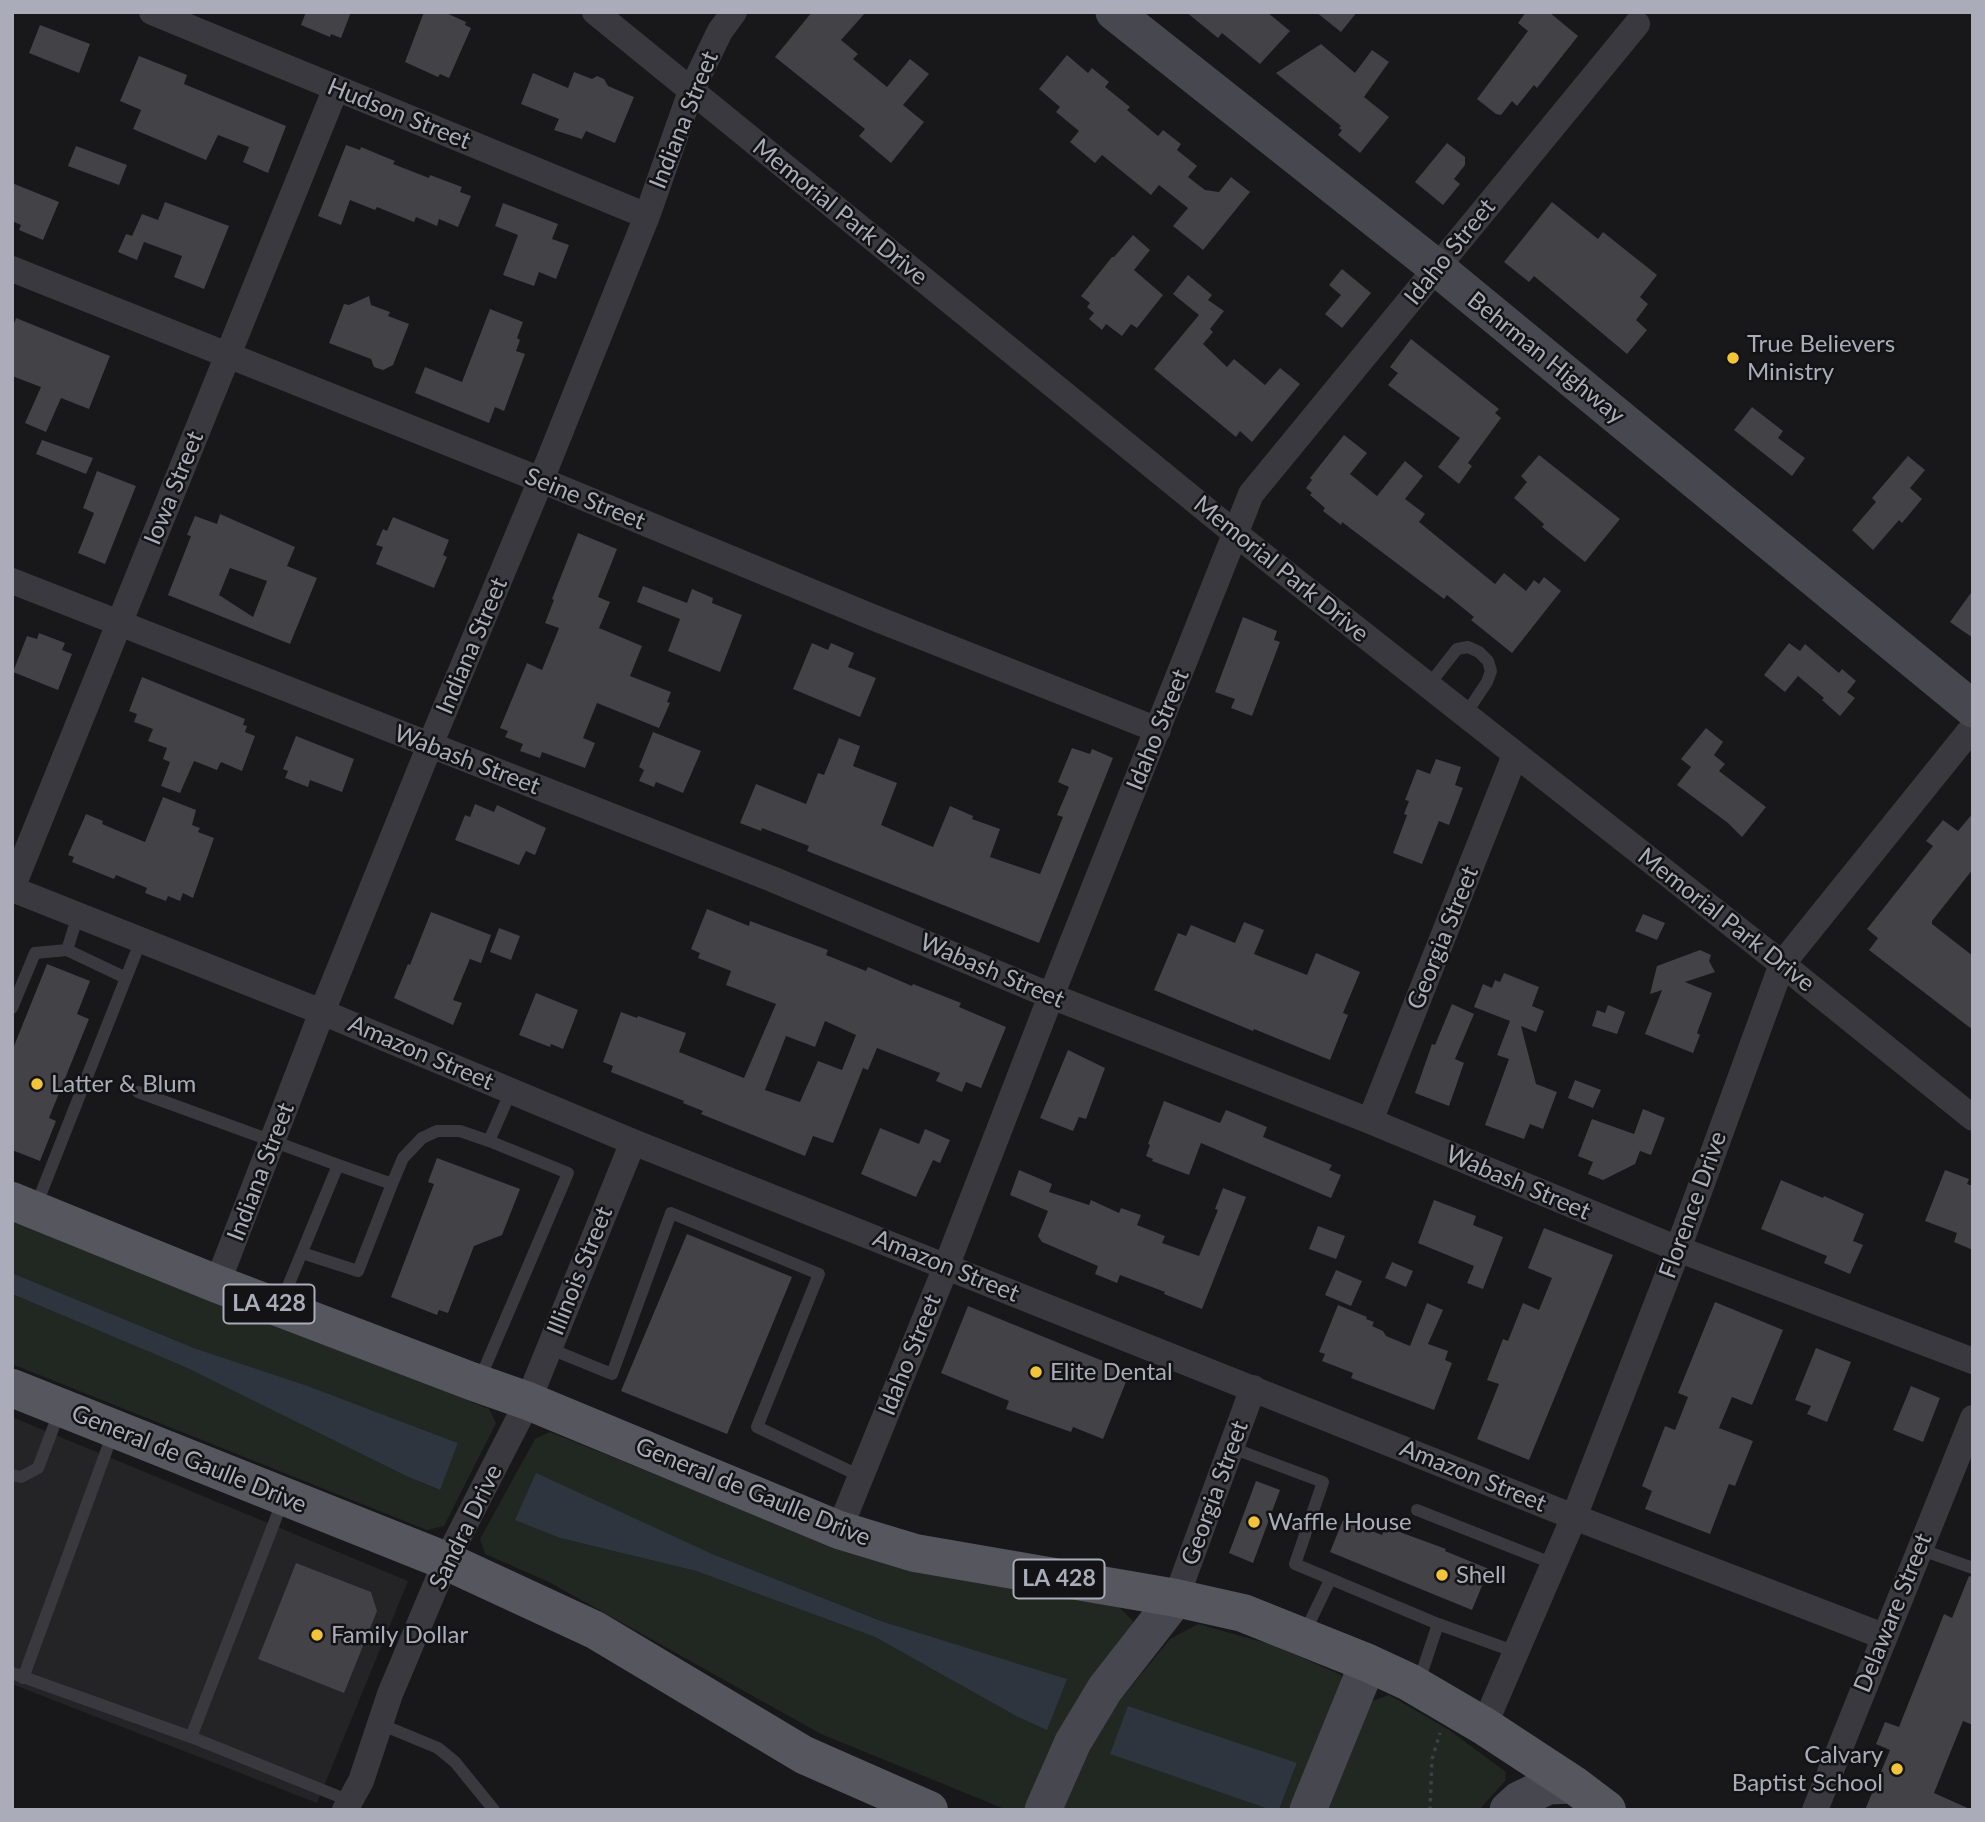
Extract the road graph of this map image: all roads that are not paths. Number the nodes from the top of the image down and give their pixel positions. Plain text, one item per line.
1 (152, 12) edge
2 (595, 12) edge
3 (734, 12) edge
4 (1114, 12) edge
5 (1637, 24) dead end
6 (336, 88) junction
7 (691, 91) junction
8 (646, 216) junction
9 (1437, 268) junction
10 (12, 270) edge
11 (227, 356) junction
12 (541, 481) junction
13 (1236, 534) junction
14 (12, 581) edge
15 (120, 625) junction
16 (1428, 686) junction
17 (1973, 709) edge
18 (1465, 716) junction
19 (1973, 727) edge
20 (1158, 730) junction
21 (430, 745) junction
22 (1515, 755) junction
23 (12, 888) edge
24 (78, 915) junction
25 (141, 940) junction
26 (67, 950) junction
27 (1782, 964) junction
28 (126, 978) junction
29 (1051, 996) junction
30 (12, 1008) edge
31 (322, 1012) junction
32 (138, 1091) dead end
33 (511, 1091) junction
34 (1973, 1118) edge
35 (1370, 1121) junction
36 (273, 1140) junction
37 (489, 1141) junction
38 (633, 1142) junction
39 (338, 1165) junction
40 (392, 1184) junction
41 (23, 1205) edge
42 (1678, 1249) junction
43 (302, 1253) junction
44 (946, 1266) junction
45 (217, 1284) junction
46 (279, 1307) junction
47 (548, 1348) junction
48 (1973, 1361) edge
49 (478, 1384) junction
50 (12, 1388) edge
51 (1253, 1388) junction
52 (528, 1401) junction
53 (61, 1408) junction
54 (1973, 1418) edge
55 (114, 1429) junction
56 (1232, 1448) junction
57 (12, 1475) edge
58 (860, 1476) junction
59 (284, 1496) junction
60 (1417, 1510) dead end
61 (1574, 1517) junction
62 (839, 1530) junction
63 (1919, 1549) junction
64 (446, 1561) junction
65 (1554, 1564) junction
66 (1973, 1568) edge
67 (1330, 1580) junction
68 (1176, 1598) junction
69 (1438, 1624) junction
70 (1883, 1636) junction
71 (1302, 1637) junction
72 (1516, 1652) junction
73 (1368, 1663) junction
74 (18, 1676) edge
75 (1417, 1687) junction
76 (380, 1724) junction
77 (1484, 1726) junction
78 (191, 1737) junction
79 (1574, 1785) junction
80 (348, 1805) edge
81 (494, 1810) edge
82 (929, 1810) edge
83 (1043, 1810) edge
84 (1308, 1810) edge
85 (1508, 1810) edge
86 (1606, 1810) edge
87 (1815, 1810) edge

1 - 6 street, Hudson Street
2 - 7 street, Memorial Park Drive
3 - 7 street, Indiana Street
4 - 9 street, Behrman Highway
5 - 9 street, Idaho Street
6 - 8 street, Hudson Street
6 - 11 street, Iowa Street
7 - 8 street, Indiana Street
7 - 13 street, Memorial Park Drive
8 - 12 street, Indiana Street
9 - 13 street, Idaho Street
9 - 17 street, Behrman Highway
10 - 11 street, Seine Street
11 - 12 street, Seine Street
11 - 15 street, Iowa Street
12 - 20 street, Seine Street
12 - 21 street, Indiana Street
13 - 16 street, Memorial Park Drive
13 - 20 street, Idaho Street
14 - 15 street, Wabash Street
15 - 21 street, Wabash Street
15 - 23 street, Iowa Street
16 - 18 street, Memorial Park Drive
16 - 18 lane
18 - 22 street, Memorial Park Drive
19 - 27 street, Florence Drive
20 - 29 street, Idaho Street
21 - 29 street, Wabash Street
21 - 31 street, Indiana Street
22 - 27 street, Memorial Park Drive
22 - 35 street, Georgia Street
23 - 24 street, Amazon Street
24 - 25 street, Amazon Street
24 - 26 lane
25 - 28 lane
25 - 31 street, Amazon Street
26 - 28 lane
26 - 30 lane
27 - 34 street, Memorial Park Drive
27 - 42 street, Florence Drive
28 - 41 lane
29 - 35 street, Wabash Street
29 - 44 street, Idaho Street
31 - 33 street, Amazon Street
31 - 36 street, Indiana Street
32 - 36 lane
33 - 37 lane
33 - 38 street, Amazon Street
35 - 42 street, Wabash Street
36 - 39 lane
36 - 45 street, Indiana Street
37 - 40 lane
37 - 49 lane
38 - 44 street, Amazon Street
38 - 47 street, Illinois Street
39 - 40 lane
39 - 43 lane
40 - 43 lane
41 - 45 main road, General de Gaulle Drive / LA 428
42 - 48 street, Wabash Street
42 - 61 street, Florence Drive
43 - 46 lane
44 - 51 street, Amazon Street
44 - 58 street, Idaho Street
45 - 46 main road, General de Gaulle Drive / LA 428
46 - 49 main road, General de Gaulle Drive / LA 428
47 - 52 street, Illinois Street
47 - 58 lane
49 - 52 main road, General de Gaulle Drive / LA 428
50 - 53 main road, General de Gaulle Drive
51 - 56 street, Georgia Street
51 - 61 street, Amazon Street
52 - 62 main road, General de Gaulle Drive / LA 428
52 - 64 street, Sandra Drive
53 - 55 main road, General de Gaulle Drive
53 - 57 lane
54 - 63 street, Delaware Street
55 - 59 main road, General de Gaulle Drive
55 - 74 lane
56 - 67 lane
56 - 68 street, Georgia Street
58 - 62 street, Idaho Street
59 - 64 main road, General de Gaulle Drive
59 - 78 lane
60 - 65 lane
61 - 65 street, Florence Drive
61 - 70 street, Amazon Street
62 - 68 main road, General de Gaulle Drive / LA 428
63 - 66 lane
63 - 70 street, Delaware Street
64 - 76 street, Sandra Drive
64 - 82 main road, General de Gaulle Drive
65 - 72 street, Florence Drive
67 - 69 lane
67 - 71 lane
68 - 71 main road, General de Gaulle Drive / LA 428
68 - 83 street
69 - 72 lane
69 - 75 lane
70 - 87 street, Delaware Street
71 - 73 main road, General de Gaulle Drive / LA 428
72 - 77 street, Florence Drive
73 - 75 main road, General de Gaulle Drive / LA 428
73 - 84 street
74 - 78 lane
75 - 77 main road, General de Gaulle Drive / LA 428
76 - 80 street, Sandra Drive
76 - 81 lane
77 - 79 main road, General de Gaulle Drive / LA 428
78 - 80 lane
79 - 85 street
79 - 86 main road, General de Gaulle Drive / LA 428

